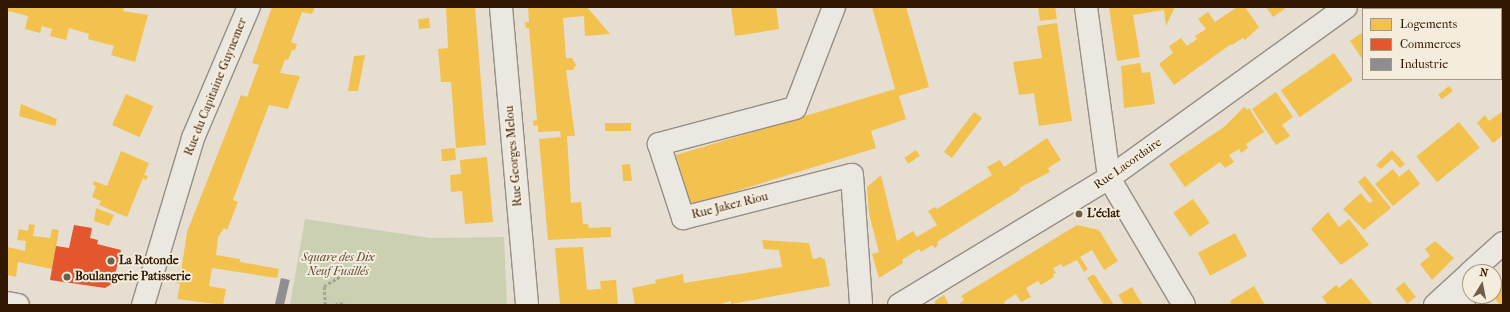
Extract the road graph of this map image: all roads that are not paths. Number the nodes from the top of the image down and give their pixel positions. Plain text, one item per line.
1 (249, 7) edge
2 (501, 7) edge
3 (834, 7) edge
4 (1086, 7) edge
5 (1346, 7) edge
6 (1109, 178) junction
7 (1503, 243) edge
8 (1480, 264) edge
9 (1458, 298) edge
10 (7, 303) edge
11 (18, 305) edge
12 (143, 305) edge
13 (527, 305) edge
14 (861, 305) edge
15 (899, 305) edge
16 (1184, 305) edge
17 (1434, 305) edge

1 - 12 street, Rue du Capitaine Guynemer
2 - 13 street, Rue Georges Melou
3 - 14 street, Rue Jakez Riou
4 - 6 street
5 - 6 street, Rue Lacordaire
6 - 15 street, Rue Lacordaire
6 - 16 street
7 - 8 street
9 - 17 street
10 - 11 street

